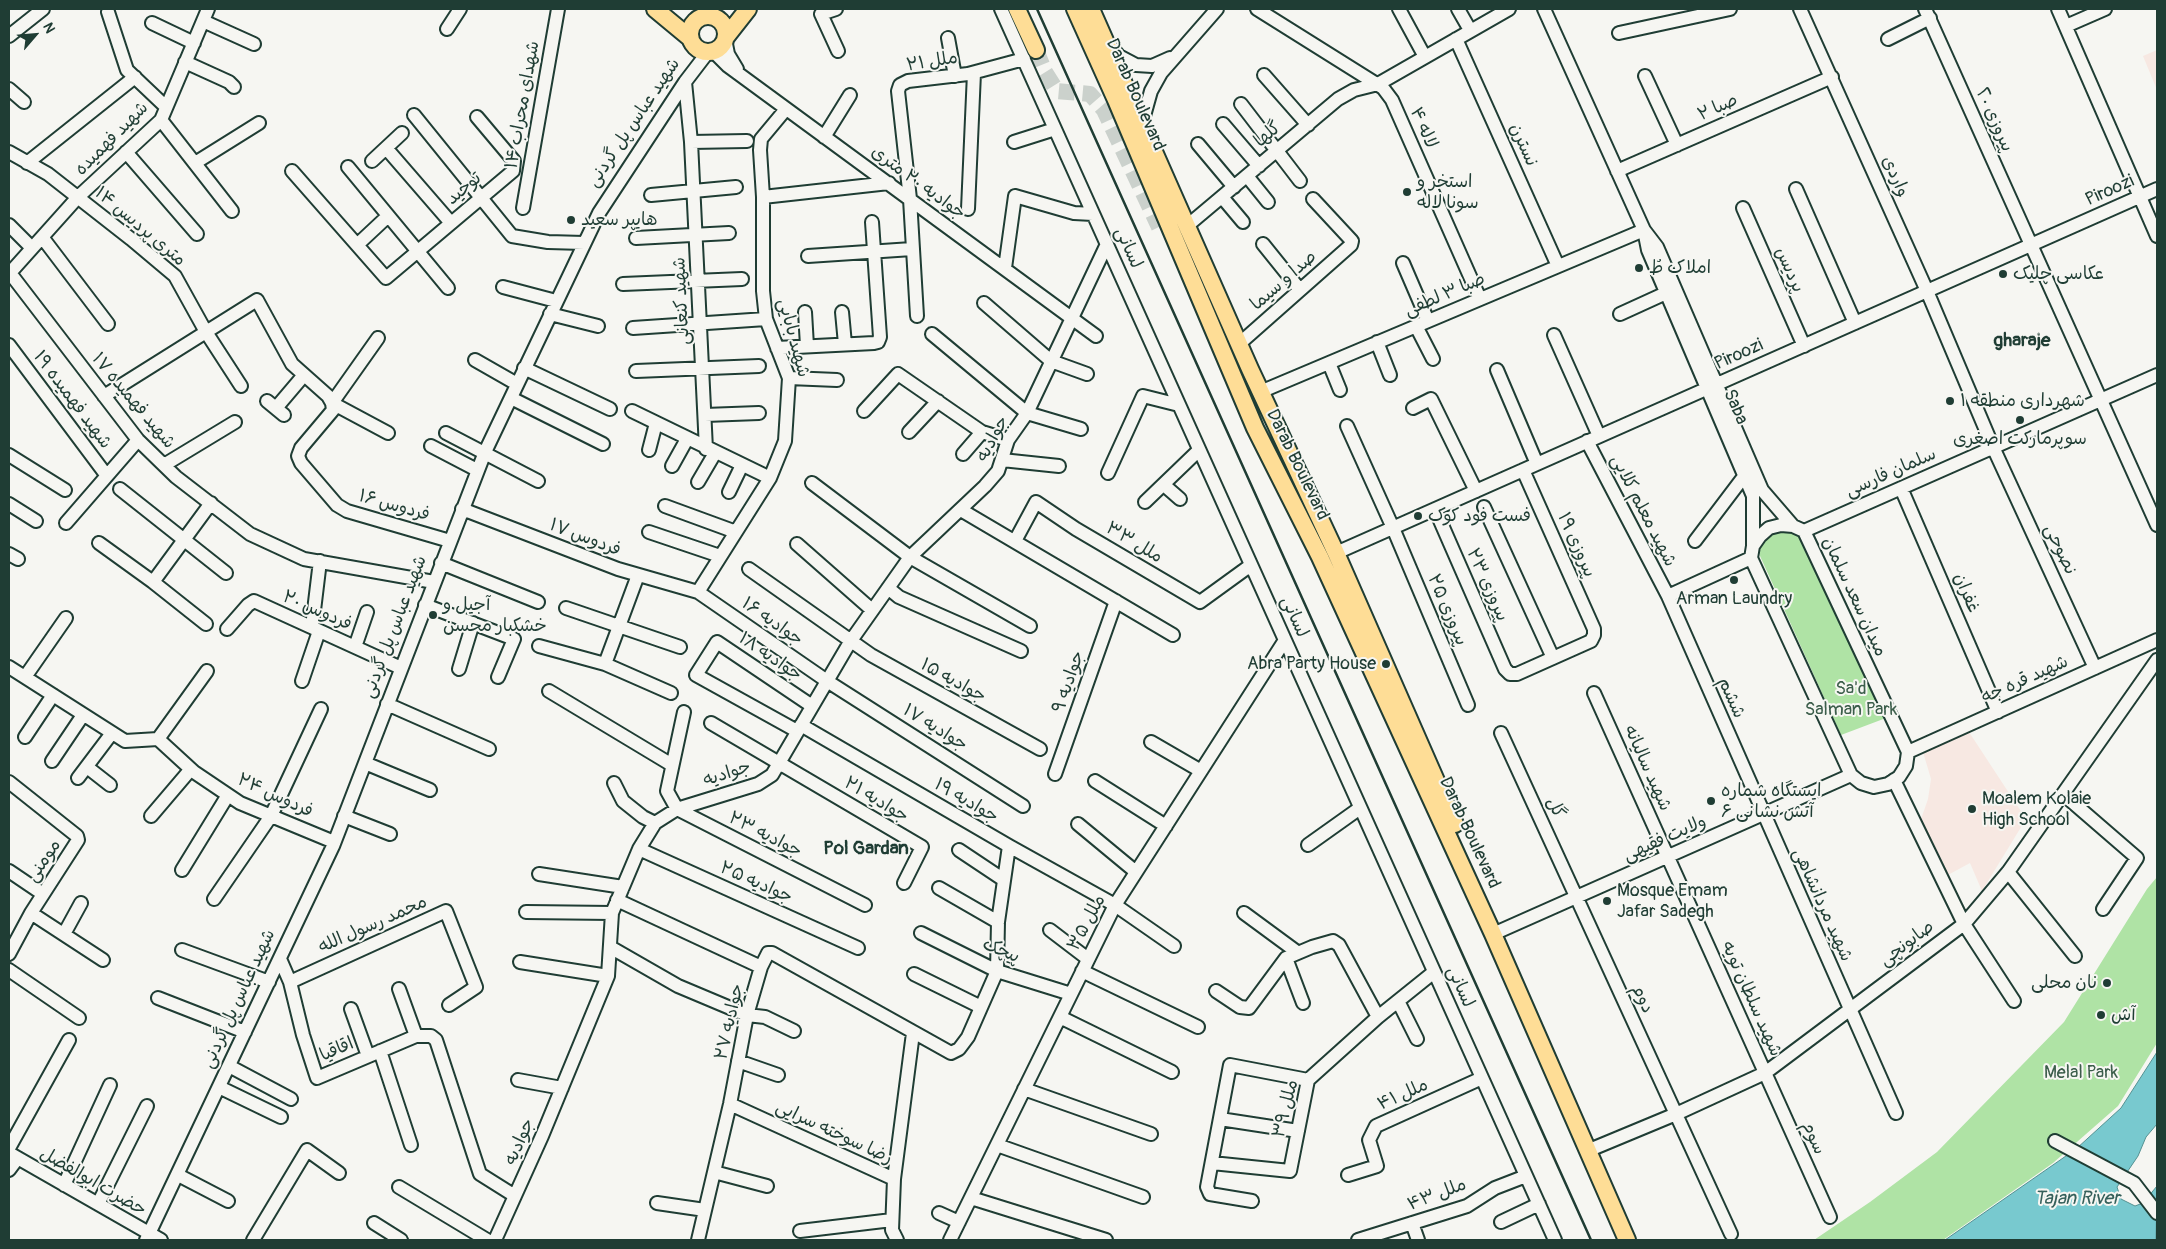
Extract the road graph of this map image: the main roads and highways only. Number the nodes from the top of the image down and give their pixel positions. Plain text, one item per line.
1 (655, 9) edge
2 (744, 9) edge
3 (748, 9) edge
4 (1017, 9) edge
5 (1075, 9) edge
6 (1092, 9) edge
7 (698, 18) junction
8 (720, 20) junction
9 (690, 38) junction
10 (726, 38) junction
11 (1030, 55) tunnel mouth
12 (1160, 226) tunnel mouth
13 (1202, 301) junction
14 (1250, 369) junction
15 (1233, 376) junction
16 (1268, 411) junction
17 (1252, 419) junction
18 (1493, 934) junction
19 (1627, 1240) edge

1 - 7 main road
1 - 9 main road
2 - 8 main road
3 - 10 main road
4 - 11 main road
5 - 13 main road, Darab Boulevard
6 - 14 main road, Darab Boulevard
7 - 8 main road
7 - 9 main road
8 - 10 main road
9 - 10 main road
12 - 13 main road
13 - 15 main road, Darab Boulevard
14 - 15 main road
14 - 16 main road, Darab Boulevard
15 - 17 main road, Darab Boulevard
16 - 17 main road
16 - 18 main road, Darab Boulevard
17 - 18 main road, Darab Boulevard
18 - 19 main road, Darab Boulevard

